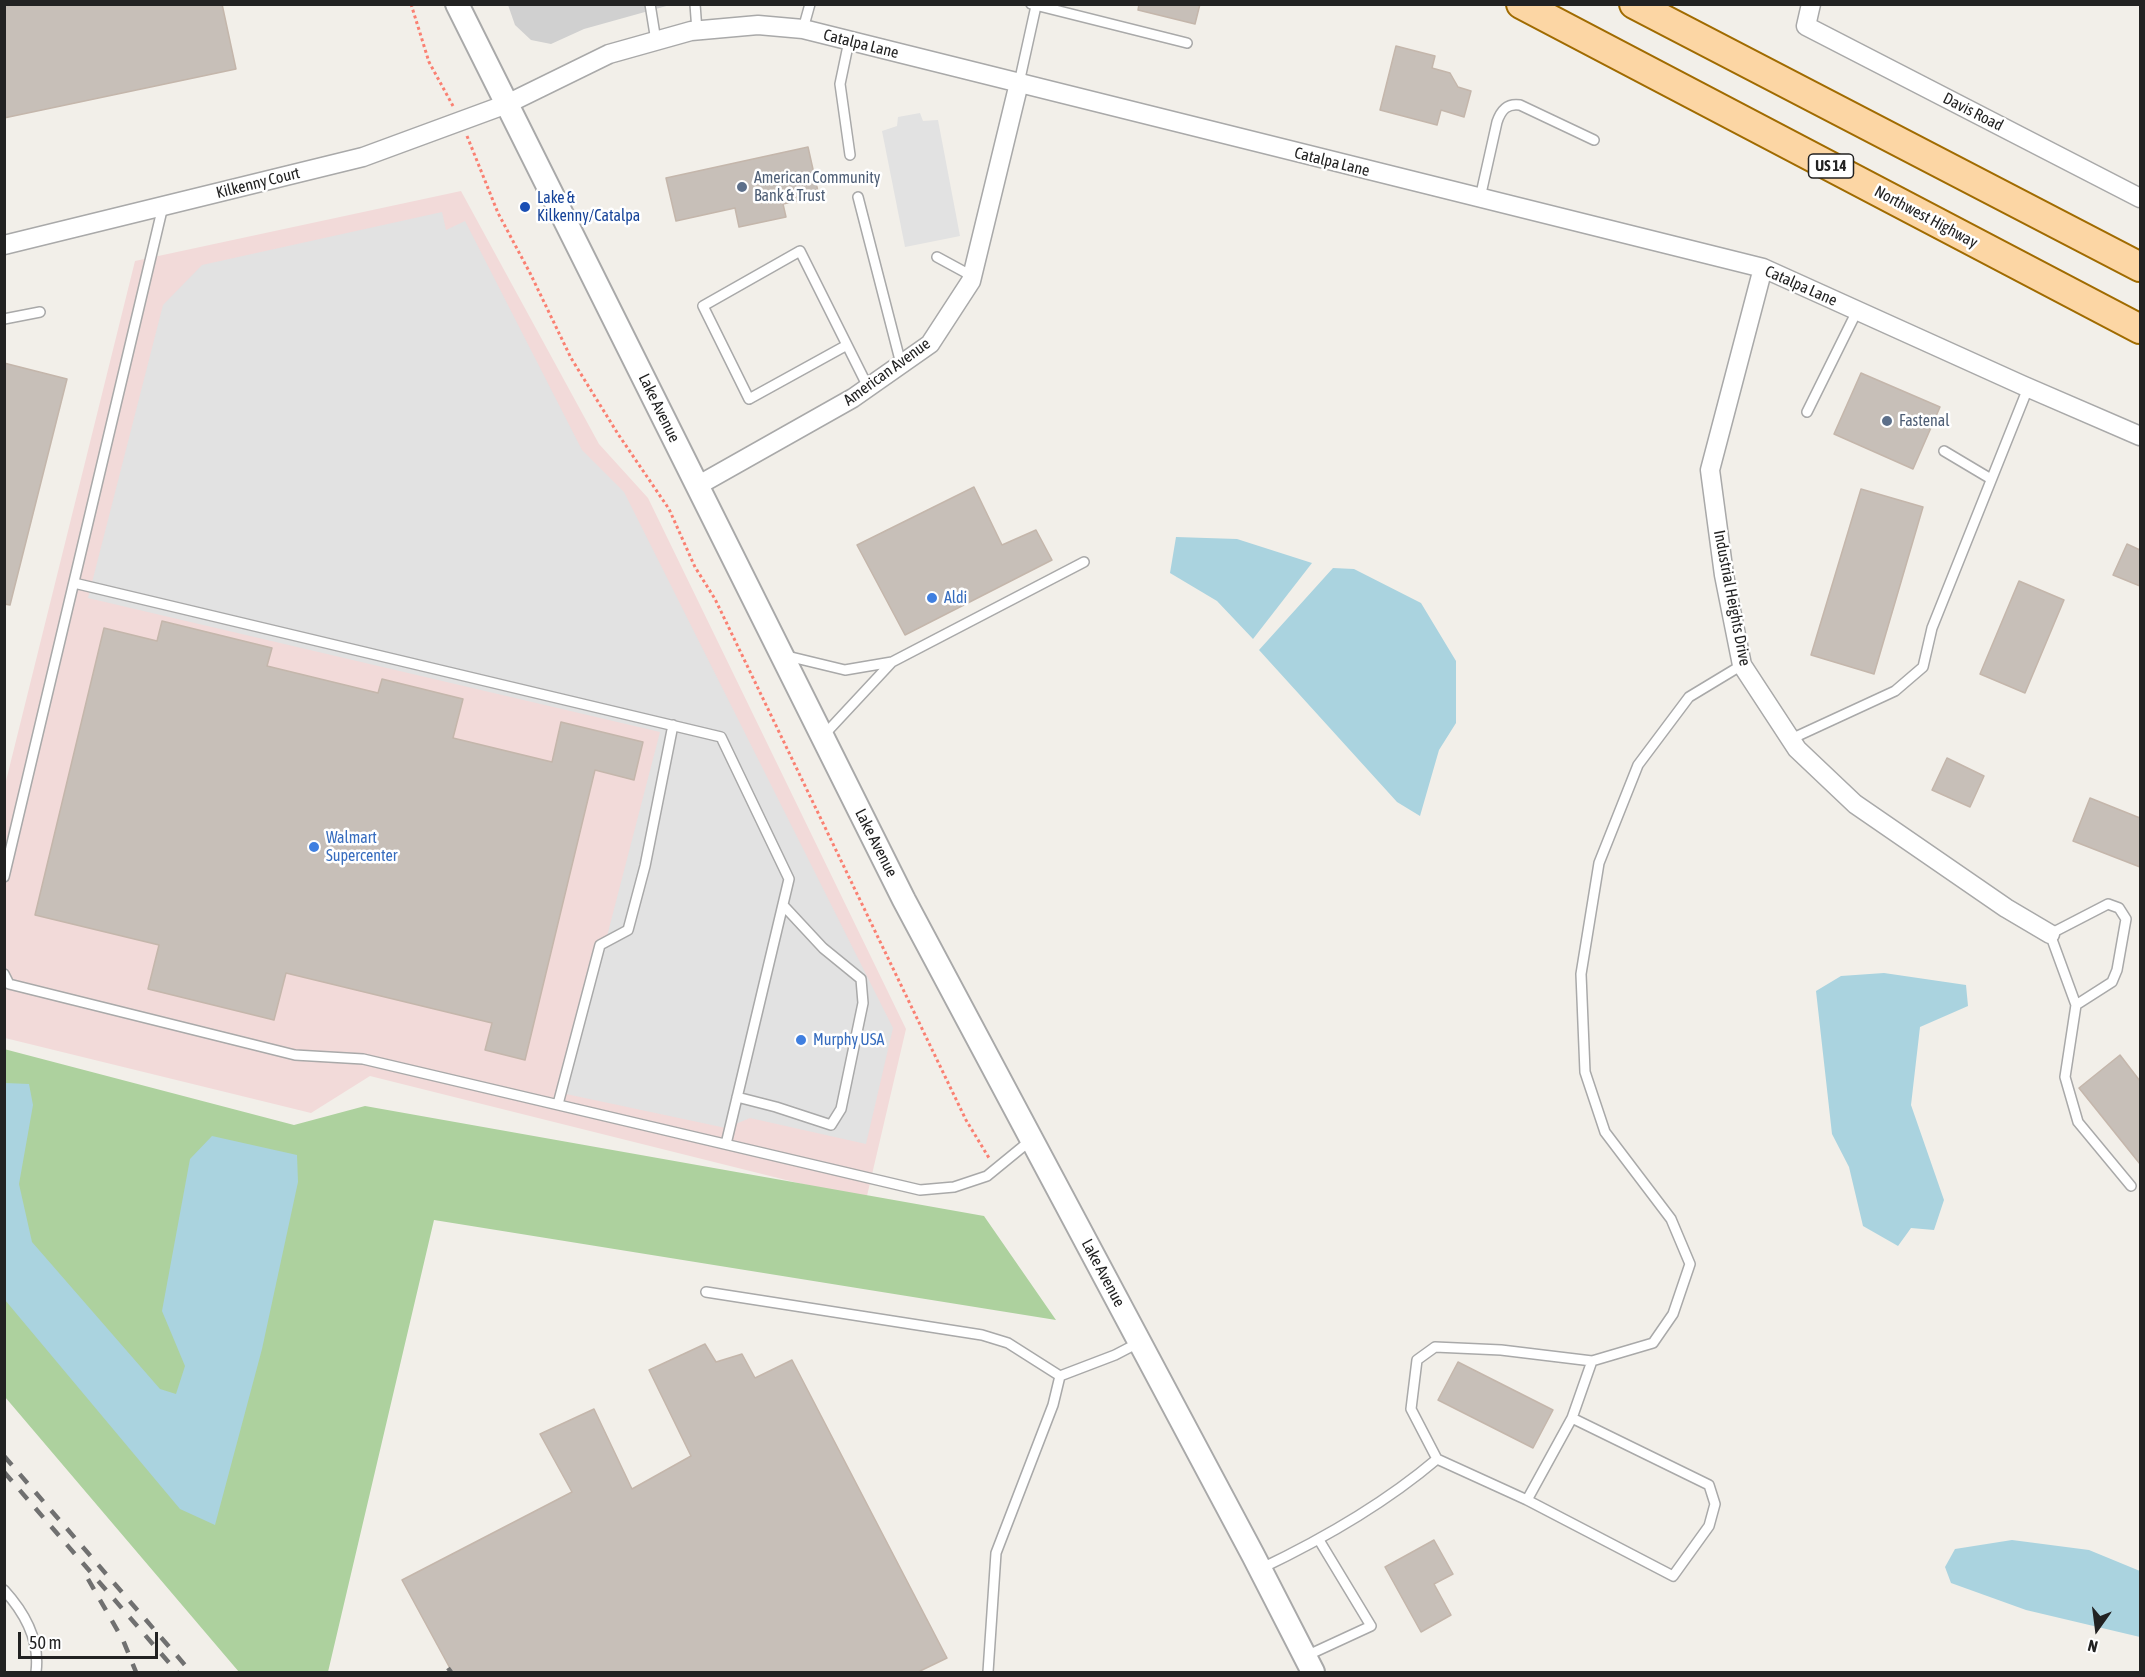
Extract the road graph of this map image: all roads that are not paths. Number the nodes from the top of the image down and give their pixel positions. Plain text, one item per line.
1 (457, 4) edge
2 (650, 4) edge
3 (695, 4) edge
4 (810, 4) edge
5 (1521, 4) edge
6 (1634, 4) edge
7 (1811, 4) edge
8 (1035, 5) edge
9 (803, 29) junction
10 (697, 31) junction
11 (656, 41) junction
12 (849, 41) junction
13 (1187, 43) dead end
14 (1019, 84) junction
15 (507, 104) junction
16 (1594, 140) dead end
17 (850, 155) dead end
18 (858, 197) dead end
19 (1480, 198) junction
20 (2140, 198) edge
21 (163, 206) junction
22 (4, 245) edge
23 (937, 257) dead end
24 (2140, 267) edge
25 (1763, 268) junction
26 (972, 276) junction
27 (1857, 311) junction
28 (40, 312) dead end
29 (4, 319) edge
30 (2140, 329) edge
31 (847, 345) junction
32 (901, 364) junction
33 (868, 387) junction
34 (2028, 388) junction
35 (1807, 412) dead end
36 (2140, 436) edge
37 (1944, 451) dead end
38 (1991, 479) junction
39 (697, 486) junction
40 (1084, 562) dead end
41 (74, 583) junction
42 (782, 655) junction
43 (892, 662) junction
44 (1742, 665) junction
45 (673, 725) junction
46 (822, 736) junction
47 (1791, 739) junction
48 (4, 877) edge
49 (783, 905) junction
50 (2050, 934) junction
51 (4, 974) edge
52 (2076, 1005) junction
53 (737, 1097) junction
54 (558, 1104) junction
55 (1032, 1140) junction
56 (726, 1144) junction
57 (2131, 1186) dead end
58 (706, 1292) dead end
59 (1140, 1342) junction
60 (1592, 1361) junction
61 (1060, 1376) junction
62 (1572, 1418) junction
63 (1437, 1459) junction
64 (1527, 1500) junction
65 (1319, 1540) junction
66 (1260, 1569) junction
67 (4, 1590) edge
68 (1309, 1665) edge
69 (36, 1672) edge
70 (988, 1672) edge

1 - 15 street, Lake Avenue
2 - 11 lane
3 - 10 lane
4 - 9 lane
5 - 30 main road, Northwest Highway / US 14
6 - 24 main road
7 - 20 street, Davis Road
8 - 13 lane
8 - 14 lane
9 - 10 street, Catalpa Lane
9 - 12 street, Catalpa Lane
10 - 11 street, Catalpa Lane
11 - 15 street, Catalpa Lane
12 - 14 street, Catalpa Lane
12 - 17 lane
14 - 19 street, Catalpa Lane
14 - 26 street, American Avenue
15 - 21 street, Kilkenny Court
15 - 39 street, Lake Avenue
16 - 19 lane
18 - 32 lane
19 - 25 street, Catalpa Lane
21 - 22 street, Kilkenny Court
21 - 41 lane
23 - 26 lane
25 - 27 street, Catalpa Lane
25 - 44 street, Industrial Heights Drive
26 - 32 street, American Avenue
27 - 34 street, Catalpa Lane
27 - 35 lane
28 - 29 lane
31 - 31 lane
31 - 33 lane
32 - 33 street, American Avenue
33 - 39 street, American Avenue
34 - 36 street, Catalpa Lane
34 - 38 lane
37 - 38 lane
38 - 47 lane
39 - 42 street, Lake Avenue
40 - 43 lane
41 - 45 lane
41 - 48 lane
42 - 43 lane
42 - 46 street, Lake Avenue
43 - 46 lane
44 - 47 street, Industrial Heights Drive
44 - 60 lane
45 - 49 lane
45 - 54 lane
46 - 55 street, Lake Avenue
47 - 50 street, Industrial Heights Drive
49 - 53 lane
49 - 53 lane
50 - 52 lane
50 - 52 lane
51 - 54 lane
52 - 57 lane
53 - 56 lane
54 - 56 lane
55 - 56 lane
55 - 59 street, Lake Avenue
58 - 61 lane
59 - 61 lane
59 - 66 street, Lake Avenue
60 - 62 lane
60 - 63 lane
61 - 70 lane
62 - 64 lane
62 - 64 lane
63 - 64 lane
63 - 65 lane
65 - 66 lane
65 - 68 lane
66 - 68 street, Lake Avenue
67 - 69 lane

